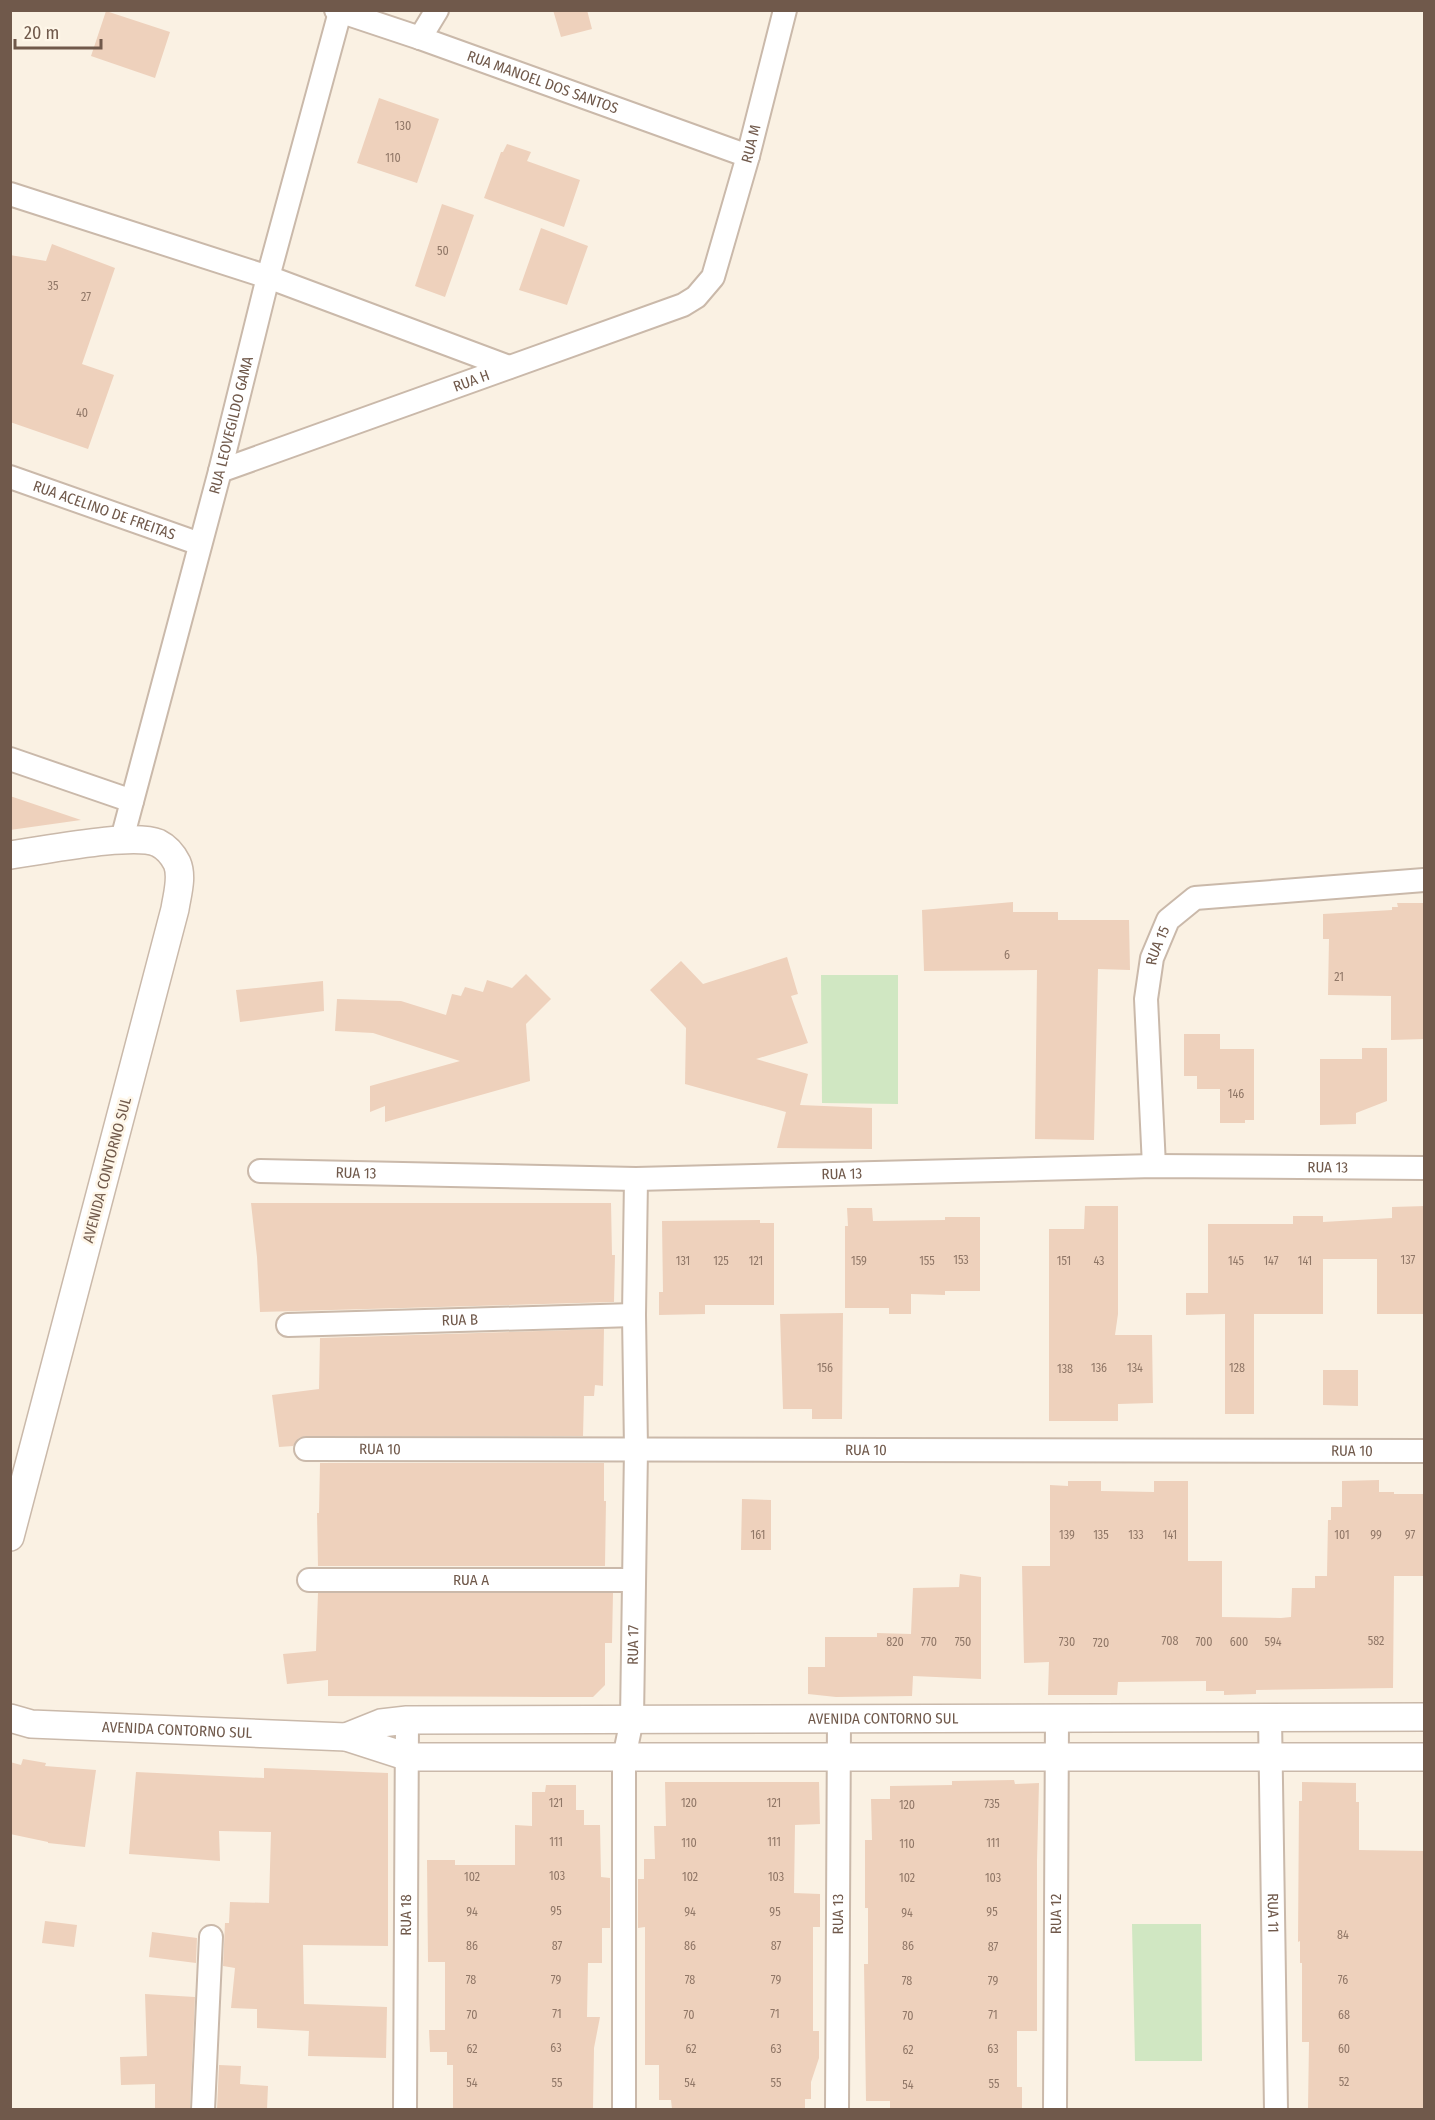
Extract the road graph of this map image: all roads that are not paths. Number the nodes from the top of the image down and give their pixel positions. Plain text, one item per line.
1 (437, 10) edge
2 (785, 10) edge
3 (338, 11) edge
4 (420, 38) junction
5 (748, 156) junction
6 (10, 194) edge
7 (268, 277) junction
8 (713, 277) joint
9 (509, 367) junction
10 (220, 471) junction
11 (10, 477) edge
12 (201, 544) junction
13 (10, 759) edge
14 (132, 801) junction
15 (122, 839) junction
16 (10, 855) edge
17 (1425, 880) edge
18 (1154, 1166) junction
19 (1425, 1168) edge
20 (260, 1171) dead end
21 (636, 1179) junction
22 (634, 1315) junction
23 (288, 1325) dead end
24 (306, 1449) dead end
25 (636, 1449) junction
26 (1425, 1451) edge
27 (10, 1537) edge
28 (309, 1580) dead end
29 (633, 1580) junction
30 (1270, 1717) junction
31 (1425, 1717) edge
32 (10, 1718) edge
33 (1057, 1718) junction
34 (407, 1719) junction
35 (632, 1719) junction
36 (839, 1719) junction
37 (346, 1737) junction
38 (408, 1756) junction
39 (1056, 1756) junction
40 (1270, 1756) junction
41 (839, 1757) junction
42 (1425, 1757) edge
43 (624, 1758) junction
44 (211, 1937) dead end
45 (203, 2109) edge
46 (405, 2109) edge
47 (624, 2109) edge
48 (837, 2109) edge
49 (1055, 2109) edge
50 (1276, 2109) edge

1 - 4 street
2 - 5 street, RUA M
3 - 4 street, RUA MANOEL DOS SANTOS
3 - 7 street, RUA LEOVEGILDO GAMA
4 - 5 street, RUA MANOEL DOS SANTOS
5 - 8 street, RUA M
6 - 7 street
7 - 9 street
7 - 10 street, RUA LEOVEGILDO GAMA
8 - 9 street, RUA H
9 - 10 street, RUA H
10 - 12 street, RUA LEOVEGILDO GAMA
11 - 12 street, RUA ACELINO DE FREITAS
12 - 14 street, RUA LEOVEGILDO GAMA
13 - 14 street
14 - 15 street, RUA LEOVEGILDO GAMA
15 - 16 street, AVENIDA CONTORNO SUL
15 - 27 street, AVENIDA CONTORNO SUL
17 - 18 street, RUA 15
18 - 19 street, RUA 13
18 - 21 street, RUA 13
20 - 21 street, RUA 13
21 - 22 street, RUA 17
22 - 23 street, RUA B
22 - 25 street, RUA 17
24 - 25 street, RUA 10
25 - 26 street, RUA 10
25 - 29 street, RUA 17
28 - 29 street, RUA A
29 - 35 street, RUA 17
30 - 31 street, AVENIDA CONTORNO SUL
30 - 33 street, AVENIDA CONTORNO SUL
30 - 40 street, RUA 11
32 - 37 street, AVENIDA CONTORNO SUL
33 - 36 street, AVENIDA CONTORNO SUL
33 - 39 street, RUA 12
34 - 35 street, AVENIDA CONTORNO SUL
34 - 37 street, AVENIDA CONTORNO SUL
34 - 38 street, RUA 18
35 - 36 street, AVENIDA CONTORNO SUL
35 - 43 street, RUA 17
36 - 41 street, RUA 13
37 - 38 street, AVENIDA CONTORNO SUL
38 - 43 street, AVENIDA CONTORNO SUL
38 - 46 street, RUA 18
39 - 40 street, AVENIDA CONTORNO SUL
39 - 41 street, AVENIDA CONTORNO SUL
39 - 49 street, RUA 12
40 - 42 street, AVENIDA CONTORNO SUL
40 - 50 street, RUA 11
41 - 43 street, AVENIDA CONTORNO SUL
41 - 48 street, RUA 13
43 - 47 street, RUA 17
44 - 45 street

